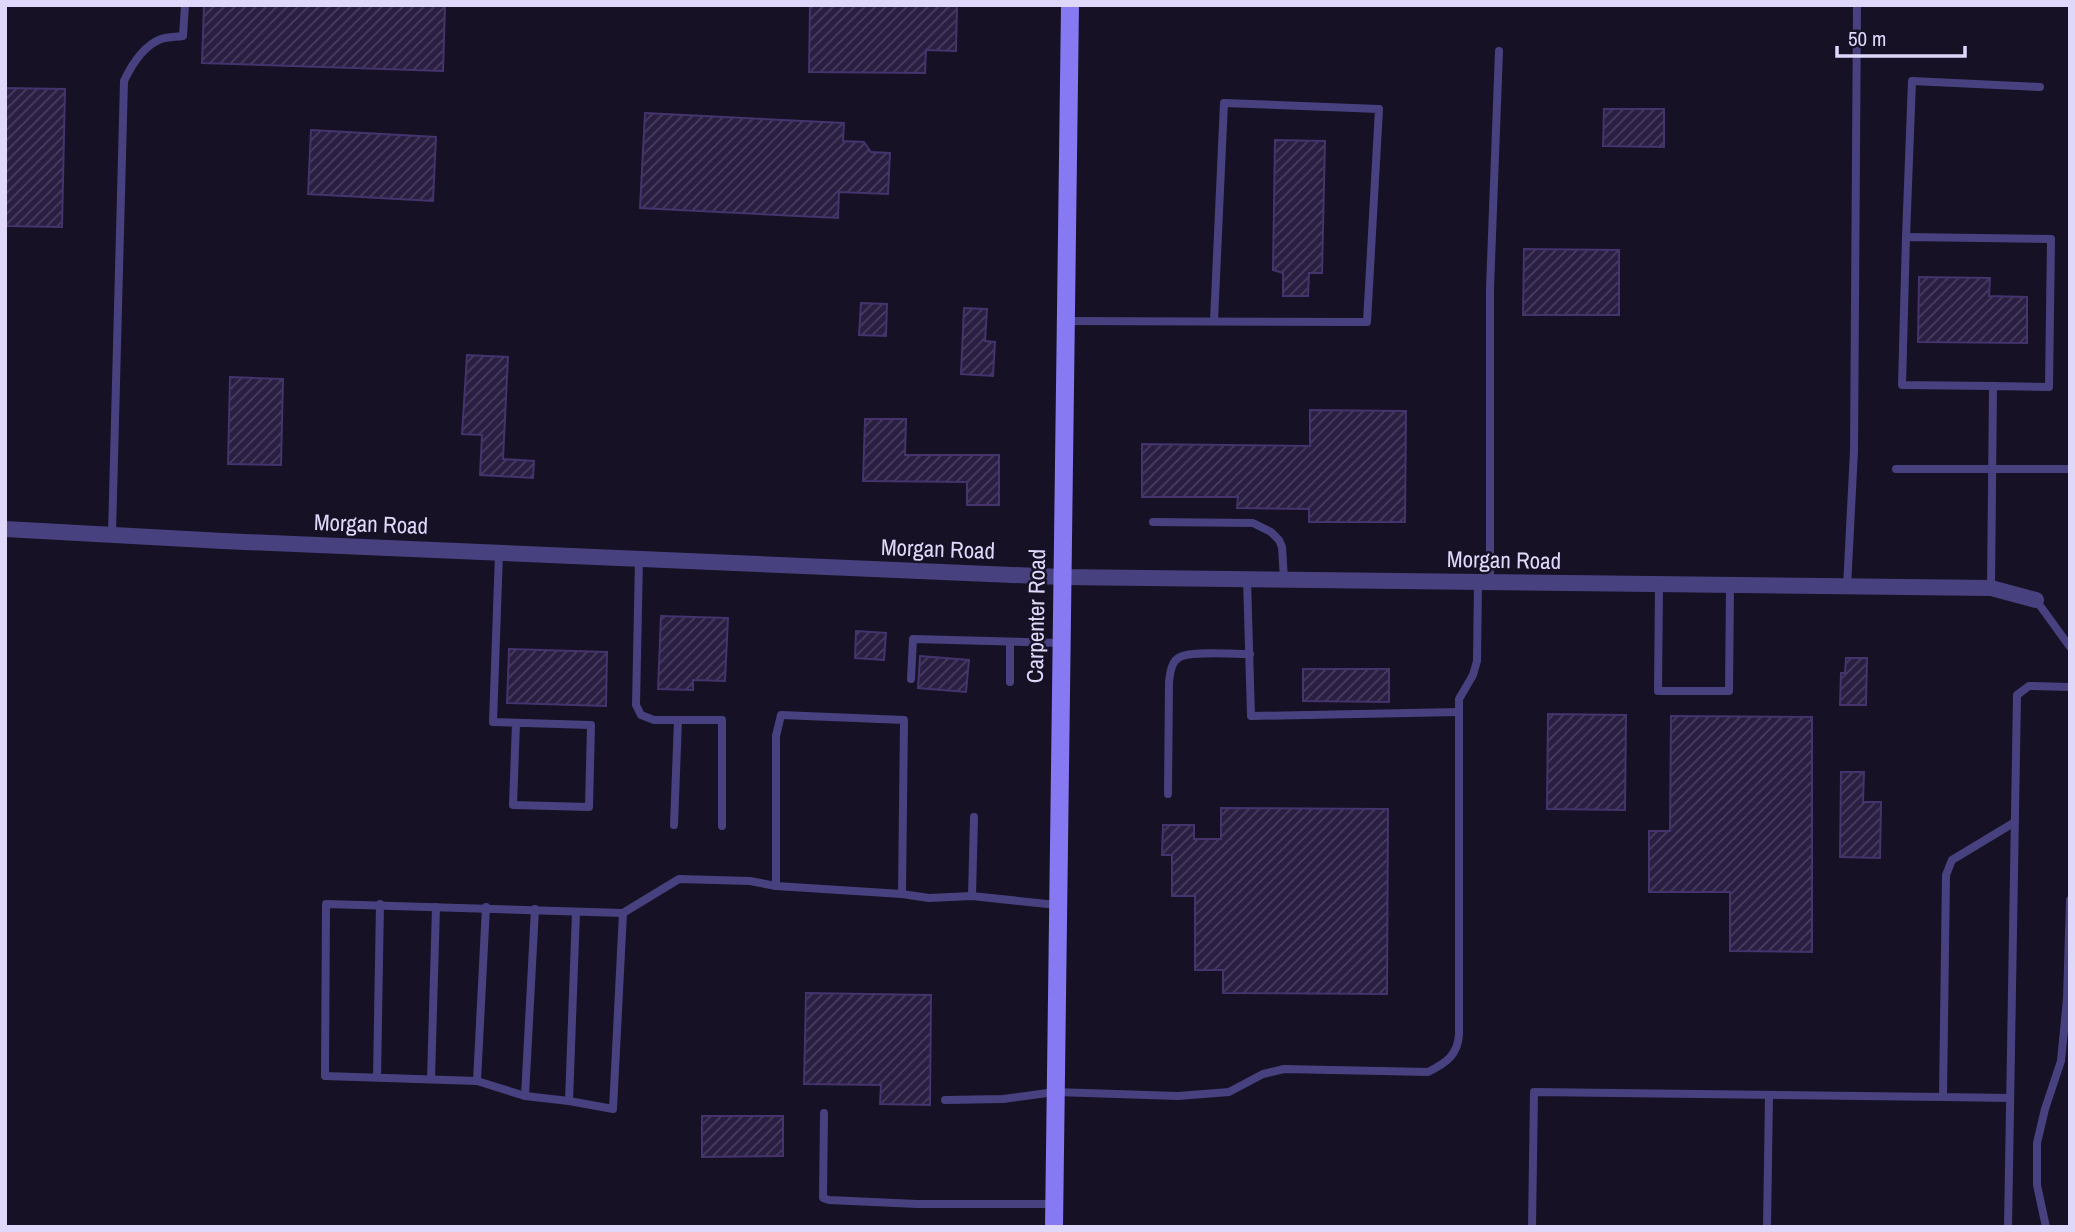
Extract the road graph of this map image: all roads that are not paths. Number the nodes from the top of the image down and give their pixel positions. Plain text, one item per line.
1 (185, 5) edge
2 (1070, 5) edge
3 (1857, 5) edge
4 (1499, 51) dead end
5 (2040, 87) dead end
6 (1906, 237) junction
7 (1066, 321) junction
8 (1213, 321) junction
9 (1993, 386) junction
10 (1992, 469) junction
11 (2070, 469) edge
12 (1896, 470) dead end
13 (1153, 522) dead end
14 (5, 529) edge
15 (112, 534) junction
16 (499, 553) junction
17 (639, 559) junction
18 (1061, 577) junction
19 (1247, 579) junction
20 (1284, 579) junction
21 (1484, 582) junction
22 (1659, 585) junction
23 (1730, 586) junction
24 (1847, 587) junction
25 (1991, 588) junction
26 (2036, 600) joint
27 (1010, 642) junction
28 (1060, 643) junction
29 (2070, 647) edge
30 (1250, 654) junction
31 (911, 679) dead end
32 (1010, 682) dead end
33 (2070, 687) edge
34 (1459, 712) junction
35 (678, 720) junction
36 (516, 723) junction
37 (1168, 794) dead end
38 (974, 817) dead end
39 (2015, 822) junction
40 (674, 825) dead end
41 (722, 826) dead end
42 (775, 886) junction
43 (902, 894) junction
44 (972, 896) junction
45 (2070, 900) edge
46 (380, 904) junction
47 (1057, 905) junction
48 (486, 907) junction
49 (436, 908) junction
50 (535, 909) junction
51 (576, 912) junction
52 (623, 913) junction
53 (377, 1077) junction
54 (431, 1079) junction
55 (477, 1081) junction
56 (1055, 1092) junction
57 (1769, 1095) junction
58 (525, 1096) junction
59 (1943, 1097) junction
60 (2010, 1098) junction
61 (946, 1100) dead end
62 (569, 1101) junction
63 (824, 1113) dead end
64 (1054, 1204) junction
65 (1054, 1227) edge
66 (1532, 1227) edge
67 (1767, 1227) edge
68 (2008, 1227) edge
69 (2046, 1227) edge

1 - 15 lane
2 - 7 main road, Carpenter Road
3 - 24 lane
4 - 21 lane
5 - 6 lane
6 - 9 lane
6 - 9 lane
7 - 8 lane
7 - 18 main road, Carpenter Road
8 - 8 lane
9 - 10 lane
10 - 11 lane
10 - 12 lane
10 - 25 lane
13 - 20 lane
14 - 15 street, Morgan Road
15 - 16 street, Morgan Road
16 - 17 street, Morgan Road
16 - 36 lane
17 - 18 street, Morgan Road
17 - 35 lane
18 - 19 street, Morgan Road
18 - 28 main road, Carpenter Road
19 - 20 street, Morgan Road
19 - 30 lane
20 - 21 street, Morgan Road
21 - 22 street, Morgan Road
21 - 34 lane
22 - 23 street, Morgan Road
22 - 23 lane
23 - 24 street, Morgan Road
24 - 25 street, Morgan Road
25 - 26 street, Morgan Road
26 - 29 lane
27 - 28 lane
27 - 31 lane
27 - 32 lane
28 - 47 main road, Carpenter Road
30 - 34 lane
30 - 37 lane
33 - 39 lane
34 - 56 lane
35 - 40 lane
35 - 41 lane
36 - 36 lane
38 - 44 lane
39 - 59 lane
39 - 60 lane
42 - 43 lane
42 - 43 lane
42 - 52 lane
43 - 44 lane
44 - 47 lane
45 - 69 lane
46 - 49 lane
46 - 53 lane
46 - 53 lane
47 - 56 main road, Carpenter Road
48 - 49 lane
48 - 50 lane
48 - 55 lane
49 - 54 lane
50 - 51 lane
50 - 58 lane
51 - 52 lane
51 - 62 lane
52 - 62 lane
53 - 54 lane
54 - 55 lane
55 - 58 lane
56 - 61 lane
56 - 64 main road, Carpenter Road
57 - 59 lane
57 - 66 lane
57 - 67 lane
58 - 62 lane
59 - 60 lane
60 - 68 lane
63 - 64 lane
64 - 65 main road, Carpenter Road

